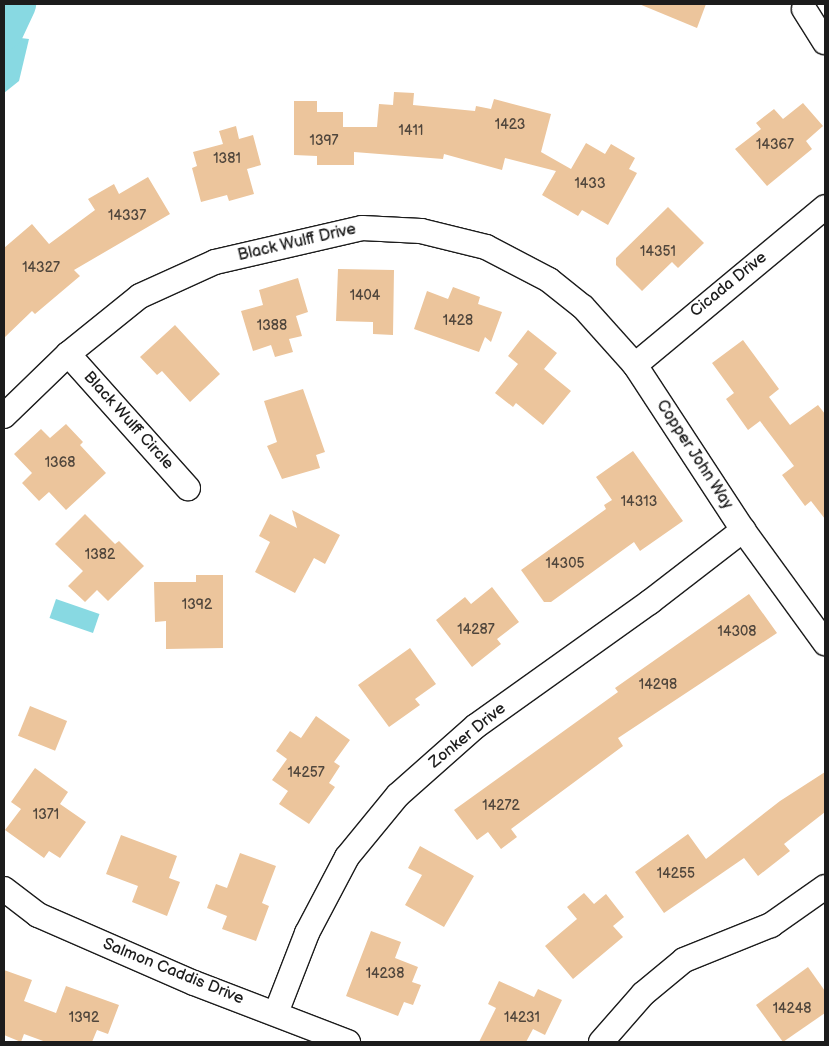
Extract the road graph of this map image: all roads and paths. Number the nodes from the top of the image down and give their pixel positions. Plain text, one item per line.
1 (804, 9) dead end
2 (825, 42) edge
3 (825, 207) edge
4 (549, 280) joint
5 (68, 354) junction
6 (635, 365) junction
7 (4, 416) edge
8 (188, 488) dead end
9 (743, 530) junction
10 (825, 643) edge
11 (825, 887) edge
12 (4, 889) edge
13 (276, 1013) junction
14 (348, 1042) edge
15 (601, 1042) edge

1 - 2 street
3 - 6 street, Cicada Drive
4 - 5 street, Black Wulff Drive
4 - 6 street, Copper John Way
5 - 7 street
5 - 8 street, Black Wulff Circle
6 - 9 street, Copper John Way
9 - 10 street, Copper John Way
9 - 13 street, Zonker Drive
11 - 15 street
12 - 13 street, Salmon Caddis Drive
13 - 14 street, Salmon Caddis Drive

